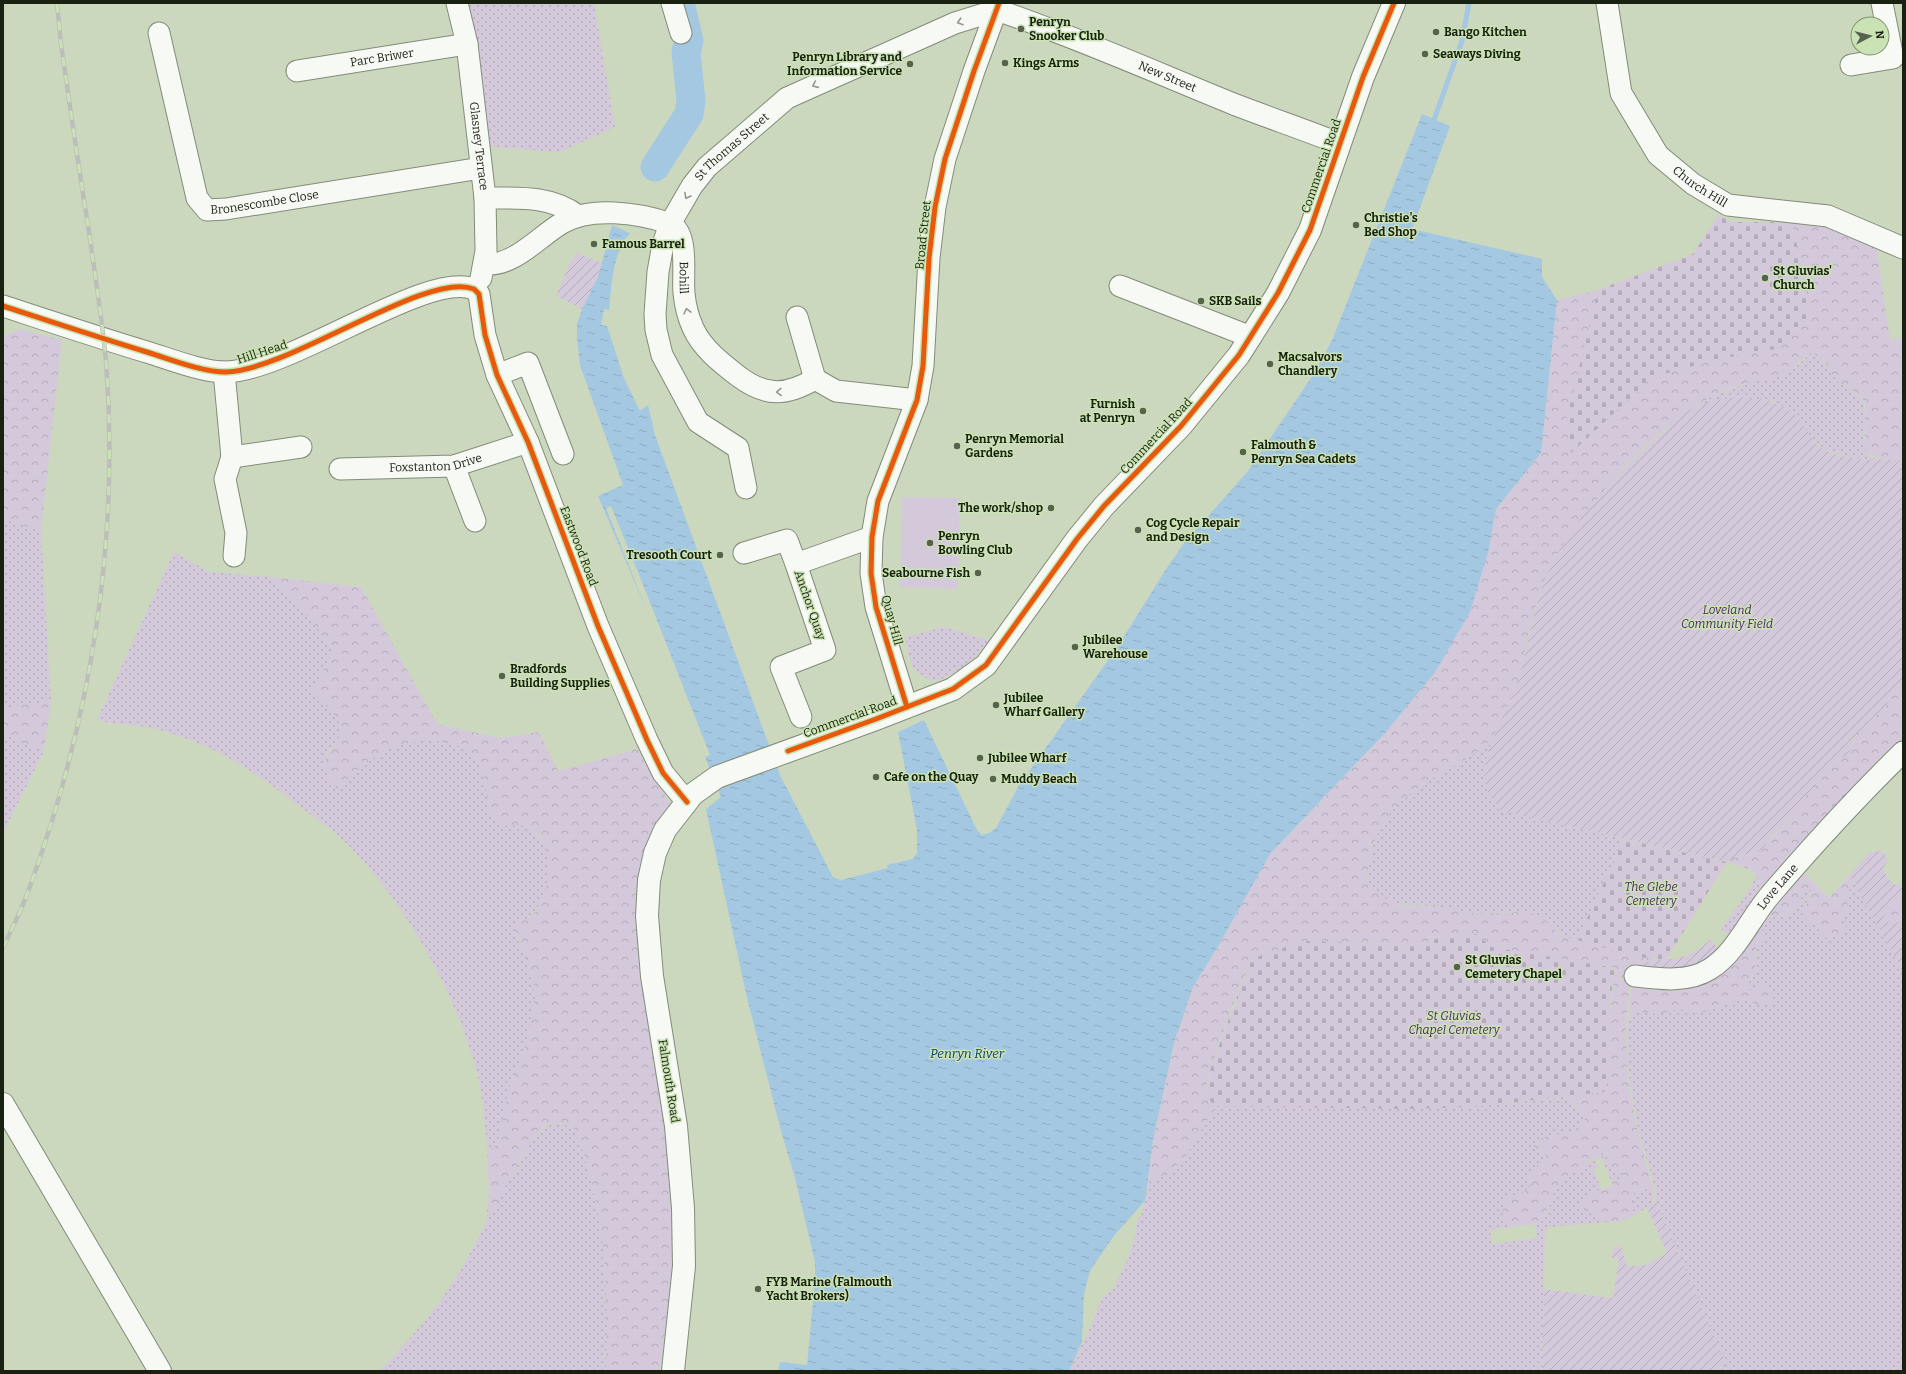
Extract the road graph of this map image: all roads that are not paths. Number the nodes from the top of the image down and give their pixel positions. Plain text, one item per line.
1 (457, 3) edge
2 (672, 3) edge
3 (1394, 3) edge
4 (1607, 3) edge
5 (1882, 3) edge
6 (998, 7) edge
7 (159, 33) dead end
8 (681, 33) dead end
9 (467, 44) junction
10 (1851, 65) dead end
11 (297, 71) dead end
12 (1338, 143) junction
13 (482, 168) junction
14 (485, 198) junction
15 (578, 216) junction
16 (670, 224) junction
17 (1903, 248) edge
18 (484, 264) junction
19 (1120, 286) dead end
20 (474, 289) junction
21 (3, 306) edge
22 (797, 317) dead end
23 (1251, 338) junction
24 (224, 372) junction
25 (497, 375) junction
26 (815, 379) junction
27 (917, 400) junction
28 (528, 442) junction
29 (302, 447) dead end
30 (563, 454) dead end
31 (232, 458) junction
32 (454, 466) junction
33 (340, 469) dead end
34 (746, 488) dead end
35 (475, 521) dead end
36 (872, 537) junction
37 (744, 554) dead end
38 (234, 556) dead end
39 (796, 564) junction
40 (908, 707) junction
41 (801, 717) dead end
42 (1903, 752) edge
43 (694, 794) junction
44 (1635, 976) dead end
45 (3, 1104) edge
46 (160, 1371) edge
47 (673, 1371) edge

1 - 9 street, Glasney Terrace
2 - 8 street
3 - 12 main road, Commercial Road
4 - 17 street, Church Hill
5 - 10 street
6 - 12 street, New Street
6 -> 16 street, St Thomas Street
6 - 27 street, Broad Street
7 - 13 street, Bronescombe Close
9 - 11 street, Parc Briwer
9 - 13 street, Glasney Terrace
12 - 23 main road, Commercial Road
13 - 14 street, Glasney Terrace
14 - 15 street
14 - 18 street, Glasney Terrace
15 - 16 street
15 - 18 street
26 -> 16 street, Bohill
16 - 34 street, Bohill
18 - 20 street, Glasney Terrace
19 - 23 street
20 - 24 street, Hill Head
20 - 25 street, Eastwood Road
21 - 24 street, Hill Head
22 - 26 street
23 - 40 main road, Commercial Road
24 - 31 street
25 - 28 street, Eastwood Road
25 - 30 street
26 - 27 street
27 - 36 street, Quay Hill
28 - 32 street, Foxstanton Drive
28 - 43 street, Eastwood Road
29 - 31 street
31 - 38 street
32 - 33 street, Foxstanton Drive
32 - 35 street
36 - 39 street, Anchor Quay
36 - 40 street, Quay Hill
37 - 39 street
39 - 41 street, Anchor Quay
40 - 43 main road, Commercial Road
42 - 44 street, Love Lane
43 - 47 main road, Falmouth Road
45 - 46 main road

